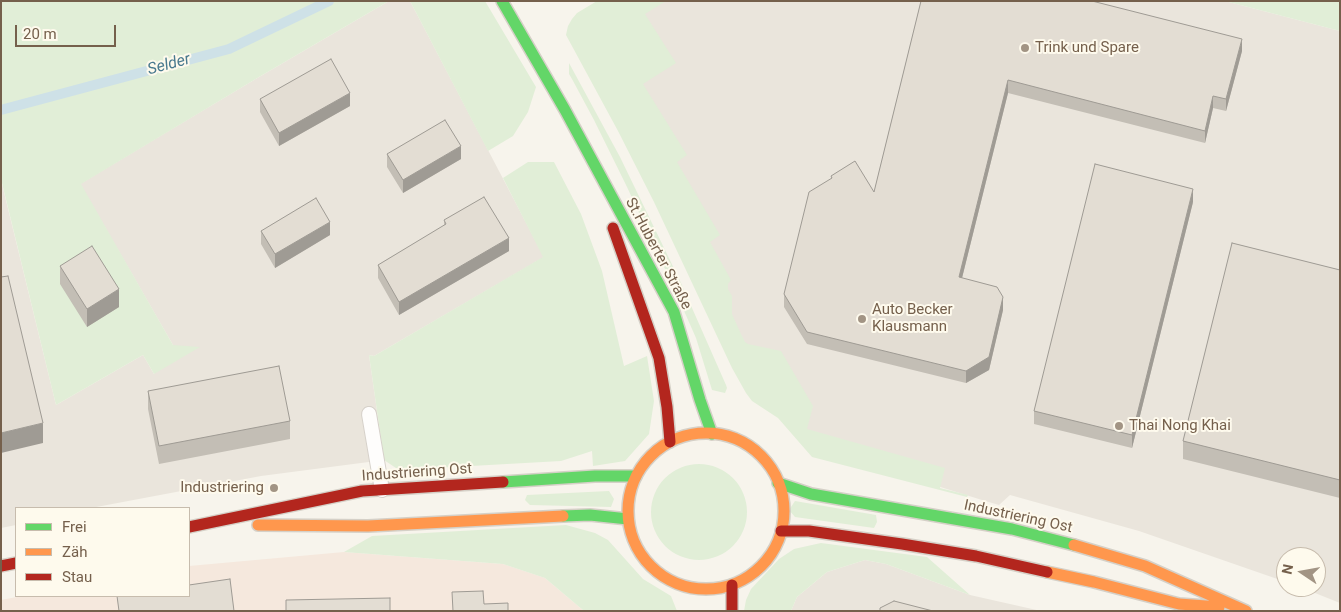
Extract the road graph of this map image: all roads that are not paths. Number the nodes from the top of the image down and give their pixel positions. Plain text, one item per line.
1 (502, 1) edge
2 (586, 149) junction
3 (369, 414) dead end
4 (712, 434) junction
5 (670, 442) junction
6 (636, 476) junction
7 (778, 483) junction
8 (382, 490) junction
9 (628, 519) junction
10 (202, 524) junction
11 (190, 527) edge
12 (781, 531) junction
13 (15, 563) edge
14 (1, 566) edge
15 (732, 585) junction
16 (1244, 610) edge
17 (732, 611) edge

1 - 2 street, St.Huberter Straße
2 - 4 street, St.Huberter Straße
2 - 5 street, St.Huberter Straße
3 - 8 lane
4 - 5 street
4 - 7 street
5 - 6 street
6 - 8 street, Industriering Ost
6 - 9 street
7 - 12 street
7 - 16 street, Industriering Ost
8 - 10 street, Industriering Ost
9 - 10 street, Industriering Ost
9 - 15 street
10 - 11 street, Industriering Ost
12 - 15 street
12 - 16 street, Industriering Ost
13 - 14 street
15 - 17 street

